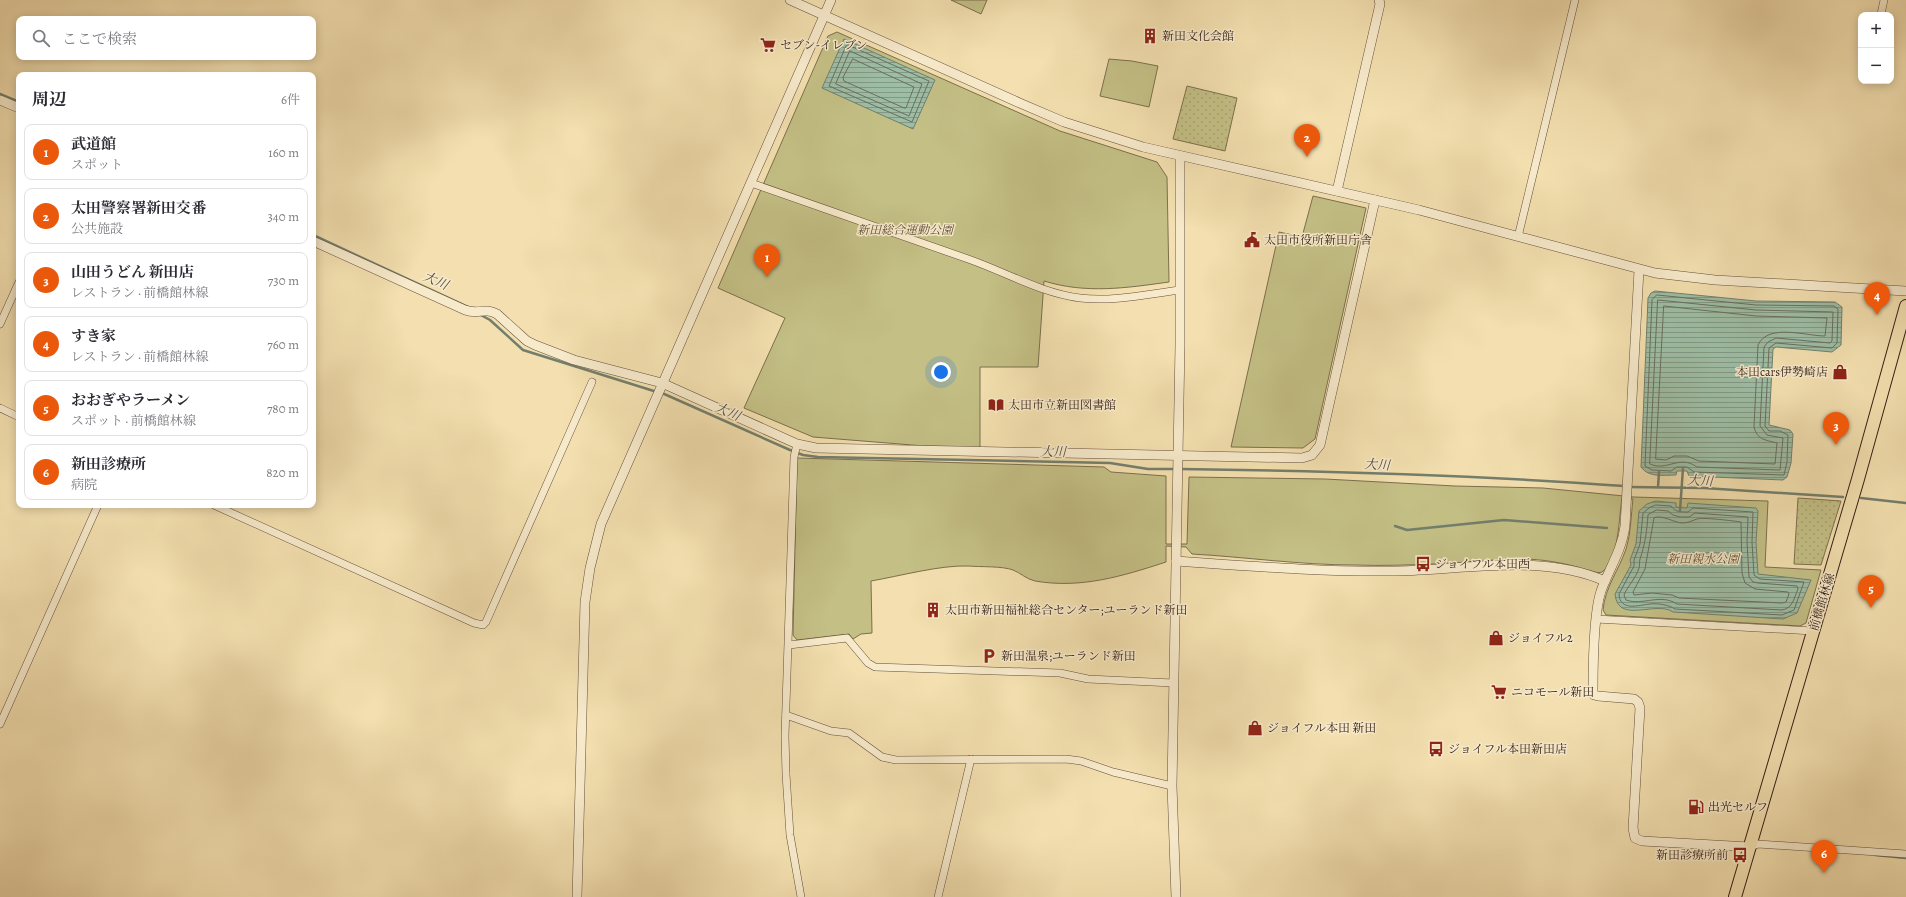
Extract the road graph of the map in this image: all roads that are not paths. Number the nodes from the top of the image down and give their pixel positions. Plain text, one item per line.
1 (790, 0) edge
2 (831, 0) edge
3 (1379, 0) edge
4 (1575, 0) edge
5 (1884, 0) edge
6 (1881, 12) edge
7 (825, 15) junction
8 (0, 100) edge
9 (16, 107) edge
10 (1180, 156) junction
11 (751, 183) junction
12 (1337, 191) junction
13 (1375, 200) junction
14 (1518, 237) junction
15 (316, 242) edge
16 (1638, 270) junction
17 (16, 289) edge
18 (1180, 290) junction
19 (1906, 291) edge
20 (1906, 306) edge
21 (0, 324) edge
22 (592, 382) dead end
23 (661, 386) junction
24 (0, 408) edge
25 (16, 416) edge
26 (797, 444) junction
27 (1178, 459) junction
28 (97, 508) edge
29 (221, 508) edge
30 (1176, 561) junction
31 (1605, 582) junction
32 (1596, 619) junction
33 (1813, 631) junction
34 (789, 645) junction
35 (1174, 683) junction
36 (786, 715) junction
37 (0, 724) edge
38 (970, 759) junction
39 (1172, 786) junction
40 (1750, 847) junction
41 (1906, 854) edge
42 (577, 897) edge
43 (801, 897) edge
44 (938, 897) edge
45 (1176, 897) edge
46 (1735, 897) edge

1 - 7 street
2 - 7 street
3 - 12 street
4 - 14 street
5 - 6 street
7 - 10 street
7 - 11 street
8 - 9 street
10 - 12 street
10 - 18 street
11 - 18 street
11 - 23 street
12 - 13 street
13 - 14 street
13 - 27 street
14 - 16 street
15 - 23 street
16 - 19 street
16 - 31 street
17 - 21 street
18 - 27 street
20 - 33 main road, 前橋館林線
22 - 29 street
23 - 26 street
23 - 42 street
24 - 25 street
26 - 27 street
26 - 34 street
27 - 30 street
28 - 37 street
30 - 31 street
30 - 35 street
31 - 32 street
32 - 33 street
32 - 40 street
33 - 40 main road, 前橋館林線
34 - 35 street
34 - 36 street
35 - 39 street
36 - 38 street
36 - 43 street
38 - 39 street
38 - 44 street
39 - 45 street
40 - 41 street
40 - 46 main road, 前橋館林線

